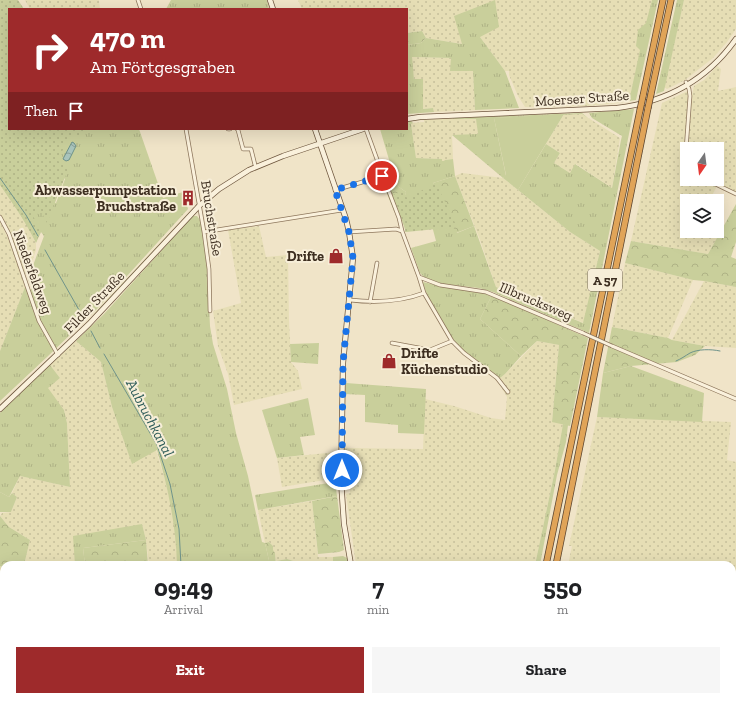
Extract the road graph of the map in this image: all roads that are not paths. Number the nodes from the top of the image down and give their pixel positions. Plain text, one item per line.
1 (663, 0) edge
2 (671, 0) edge
3 (736, 40) edge
4 (687, 83) junction
5 (408, 119) edge
6 (186, 130) edge
7 (238, 130) edge
8 (315, 130) edge
9 (360, 130) edge
10 (366, 130) edge
11 (687, 142) edge
12 (320, 144) junction
13 (255, 165) dead end
14 (382, 176) junction
15 (719, 186) edge
16 (335, 190) junction
17 (736, 194) edge
18 (199, 206) junction
19 (342, 210) junction
20 (0, 217) edge
21 (402, 231) junction
22 (204, 232) junction
23 (349, 232) junction
24 (377, 263) dead end
25 (419, 277) junction
26 (424, 293) junction
27 (350, 300) junction
28 (370, 302) junction
29 (210, 311) dead end
30 (452, 341) junction
31 (392, 343) dead end
32 (58, 355) junction
33 (508, 392) dead end
34 (736, 399) edge
35 (0, 409) edge
36 (350, 561) edge
37 (547, 561) edge
38 (557, 561) edge

1 - 37 highway, A 57, bridge
2 - 38 highway, A 57, bridge
3 - 4 street, Moerser Straße
4 - 5 street, Moerser Straße
4 - 11 street
6 - 18 street, Bruchstraße
7 - 13 street
8 - 12 street
9 - 12 street
10 - 14 street
12 - 16 street
12 - 18 street
14 - 16 street
14 - 21 street
15 - 17 street
16 - 19 street
18 - 22 street, Bruchstraße
18 - 32 street, Filder Straße
19 - 22 street
19 - 23 street
20 - 32 street, Niederfeldweg
21 - 23 street
21 - 25 street
22 - 29 street, Bruchstraße
23 - 27 street
24 - 28 street
25 - 26 street
25 - 34 street, Illbrucksweg, bridge
26 - 28 street
26 - 30 street
27 - 28 street
27 - 36 street
30 - 31 street
30 - 33 street
32 - 35 street, Filder Straße

